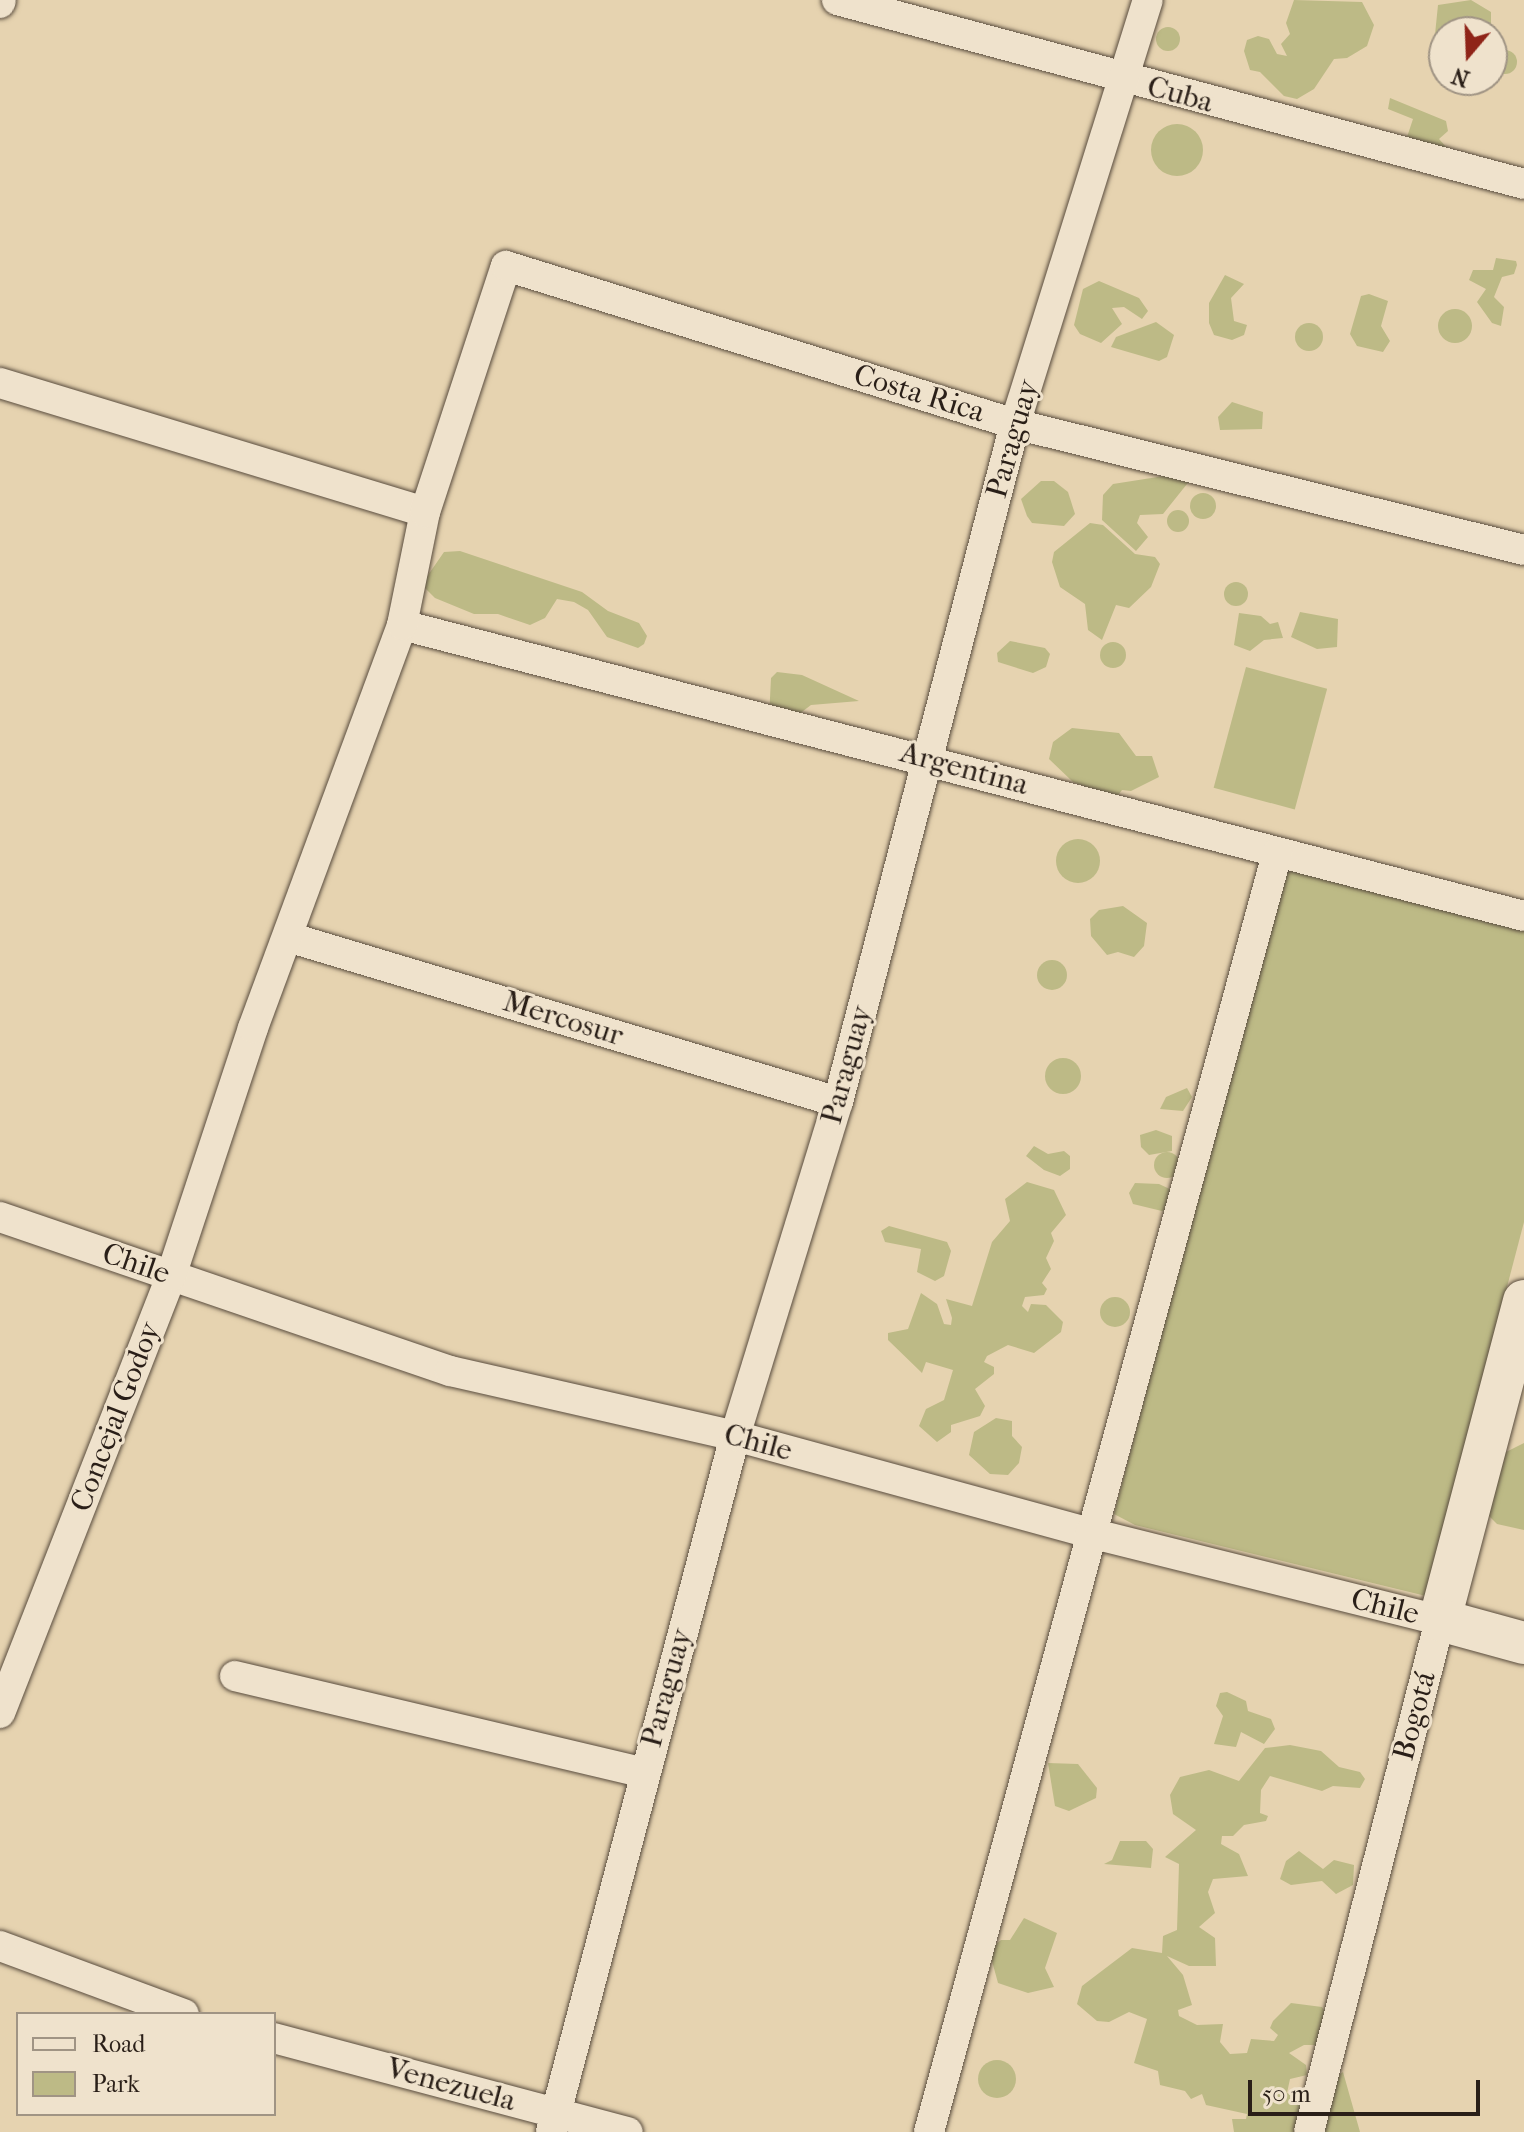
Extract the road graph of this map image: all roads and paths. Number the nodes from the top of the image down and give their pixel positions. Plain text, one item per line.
1 (837, 0) edge
2 (1148, 0) edge
3 (1126, 81) junction
4 (1524, 184) edge
5 (506, 266) joint
6 (0, 383) edge
7 (1015, 424) junction
8 (425, 512) junction
9 (1524, 550) edge
10 (402, 625) junction
11 (928, 759) junction
12 (1277, 854) junction
13 (1524, 916) edge
14 (288, 937) junction
15 (838, 1102) junction
16 (0, 1217) edge
17 (171, 1276) junction
18 (1524, 1301) edge
19 (735, 1436) junction
20 (1090, 1533) junction
21 (1440, 1620) junction
22 (1524, 1643) edge
23 (235, 1676) dead end
24 (0, 1713) edge
25 (645, 1773) junction
26 (0, 1946) edge
27 (179, 2012) edge
28 (276, 2039) edge
29 (553, 2123) edge
30 (628, 2132) edge
31 (929, 2132) edge
32 (1309, 2132) edge

1 - 3 street, Cuba
2 - 3 street, Paraguay
3 - 4 street, Cuba
3 - 7 street, Paraguay
5 - 7 street, Costa Rica
5 - 8 street, Concejal Godoy
6 - 8 street
7 - 9 street, Costa Rica
7 - 11 street, Paraguay
8 - 10 street, Concejal Godoy
10 - 11 street, Argentina
10 - 14 street, Concejal Godoy
11 - 12 street, Argentina
11 - 15 street, Paraguay
12 - 13 street, Argentina
12 - 20 street
14 - 15 street, Mercosur
14 - 17 street, Concejal Godoy
15 - 19 street, Paraguay
16 - 17 street, Chile
17 - 19 street, Chile
17 - 24 street, Concejal Godoy
18 - 21 street, Bogotá
19 - 20 street, Chile
19 - 25 street, Paraguay
20 - 21 street, Chile
20 - 31 street
21 - 22 street, Chile
21 - 32 street, Bogotá
23 - 25 street
25 - 29 street, Paraguay
26 - 27 street
28 - 29 street, Venezuela
29 - 30 street, Venezuela

